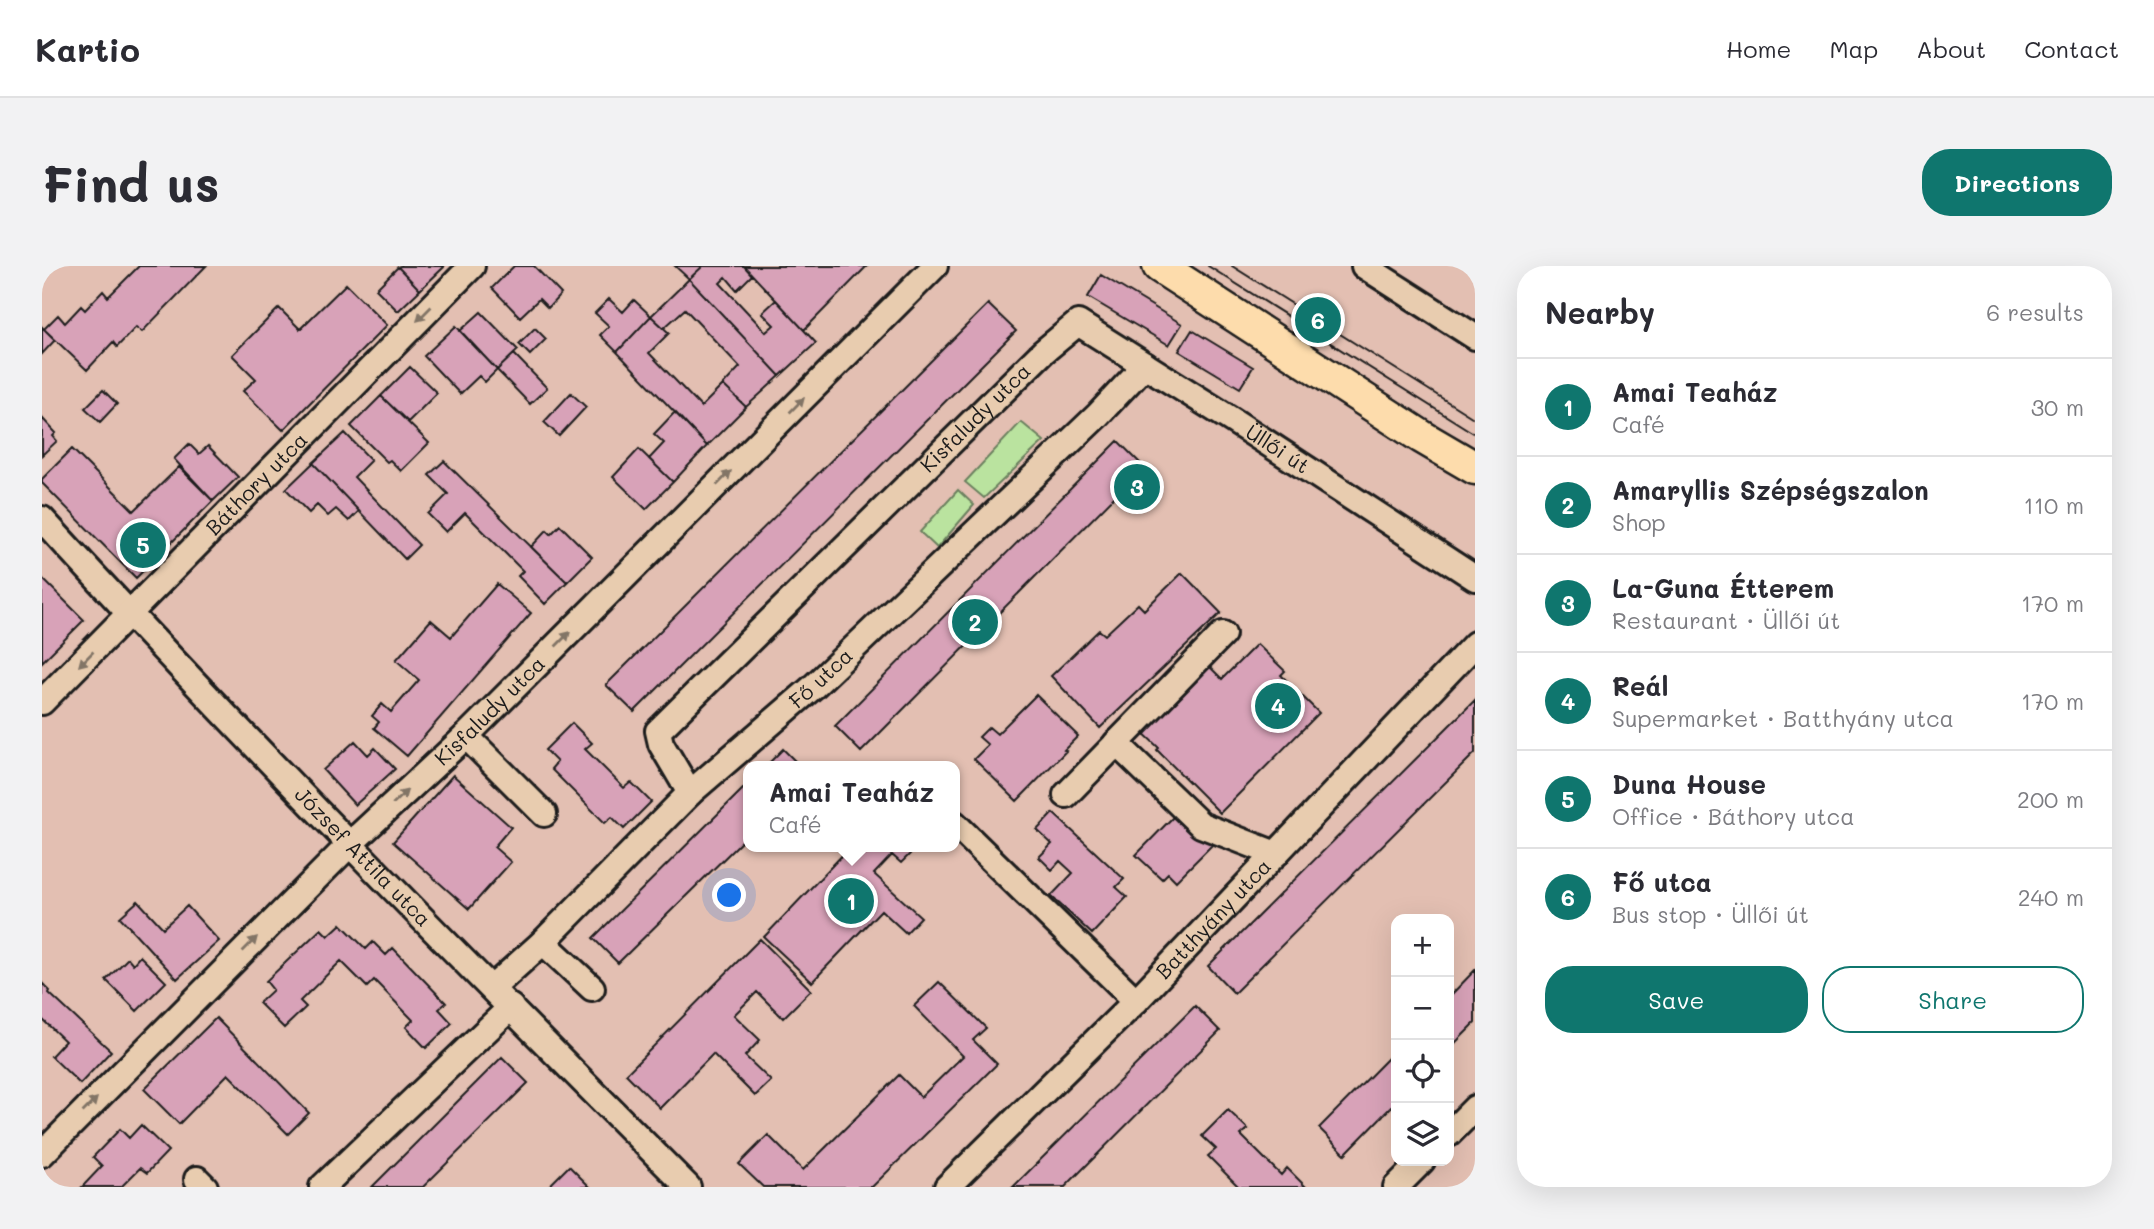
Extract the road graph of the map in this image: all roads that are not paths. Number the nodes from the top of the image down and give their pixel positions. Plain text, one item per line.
1 (472, 266) edge
2 (935, 266) edge
3 (1159, 266) edge
4 (1372, 268) edge
5 (1078, 323) joint
6 (1475, 337) edge
7 (1145, 365) junction
8 (1475, 468) edge
9 (42, 519) edge
10 (1475, 578) edge
11 (130, 615) junction
12 (1223, 634) dead end
13 (1475, 644) edge
14 (42, 702) edge
15 (466, 736) junction
16 (1116, 743) junction
17 (690, 793) junction
18 (1066, 795) dead end
19 (544, 814) dead end
20 (960, 829) edge
21 (350, 844) junction
22 (1276, 854) junction
23 (543, 942) junction
24 (492, 988) junction
25 (592, 988) dead end
26 (1136, 1001) junction
27 (511, 1007) junction
28 (1475, 1108) edge
29 (1454, 1129) edge
30 (42, 1154) edge
31 (1417, 1166) edge
32 (322, 1187) edge
33 (688, 1187) edge
34 (947, 1187) edge
35 (1396, 1187) edge

1 -> 11 street, Báthory utca
15 -> 2 street, Kisfaludy utca
3 - 8 main road
4 - 6 street
5 - 7 street, Üllői út
5 - 17 street, Kisfaludy utca
7 - 10 street, Üllői út
7 - 17 street, Fő utca
9 - 11 street, József Attila utca
11 -> 14 street, Báthory utca
11 - 21 street, József Attila utca
12 - 16 street
13 - 22 street, Batthyány utca
15 - 19 street
21 -> 15 street, Kisfaludy utca
16 - 18 street
16 - 22 street
17 - 23 street, Fő utca
20 - 26 street
21 - 24 street, József Attila utca
30 -> 21 street, Kisfaludy utca
22 - 26 street, Batthyány utca
23 - 24 street, Fő utca
23 - 25 street
24 - 27 street, József Attila utca
26 - 34 street, Batthyány utca
27 - 32 street
27 - 33 street, József Attila utca
28 - 29 street
31 - 35 street

